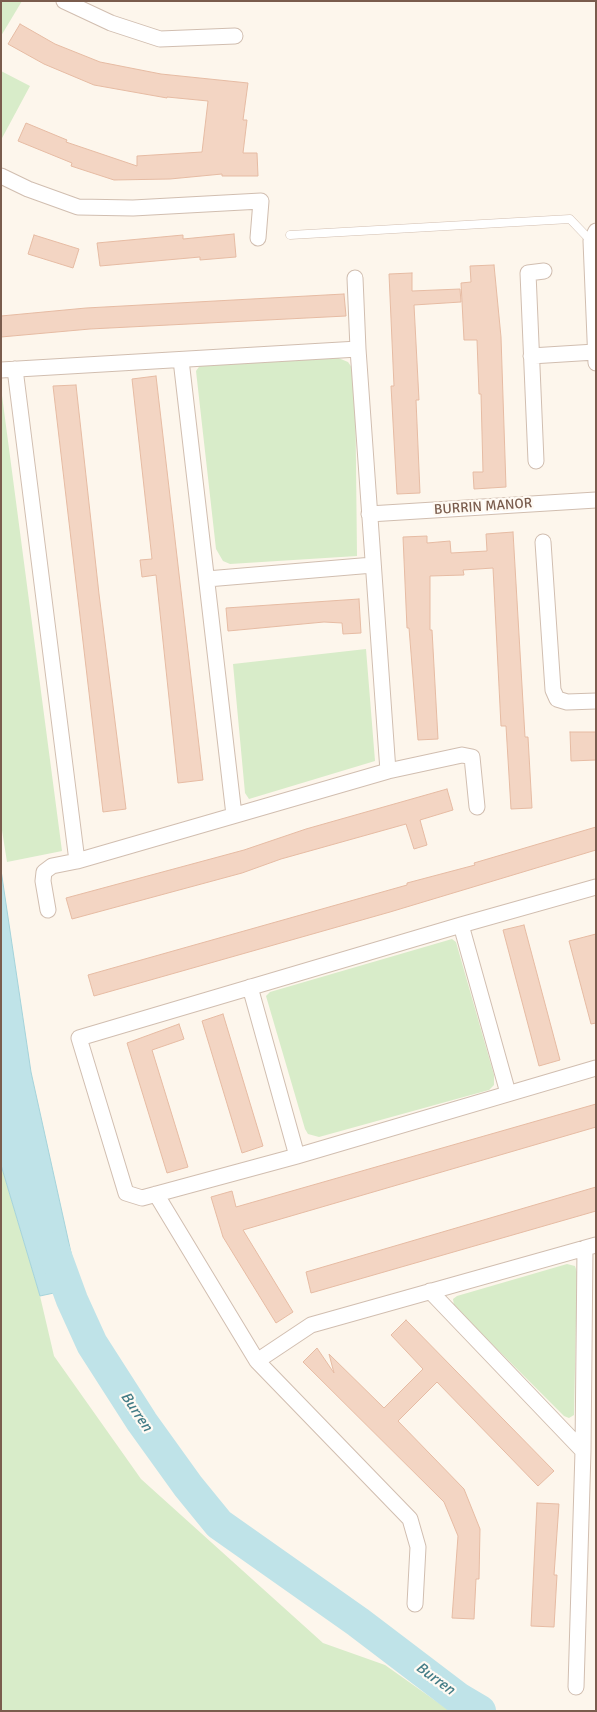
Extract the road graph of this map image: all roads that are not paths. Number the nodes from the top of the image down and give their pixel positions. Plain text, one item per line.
1 (64, 1) edge
2 (235, 36) dead end
3 (1, 176) edge
4 (290, 235) dead end
5 (593, 236) edge
6 (258, 238) dead end
7 (544, 271) dead end
8 (355, 278) dead end
9 (358, 349) junction
10 (531, 356) junction
11 (595, 357) edge
12 (181, 360) junction
13 (8, 370) edge
14 (536, 461) dead end
15 (596, 500) edge
16 (369, 514) junction
17 (543, 542) dead end
18 (373, 565) junction
19 (208, 579) junction
20 (596, 701) edge
21 (388, 771) junction
22 (477, 807) dead end
23 (234, 815) junction
24 (77, 861) junction
25 (596, 888) edge
26 (48, 910) dead end
27 (461, 925) junction
28 (250, 987) junction
29 (596, 1068) edge
30 (508, 1093) junction
31 (297, 1156) junction
32 (156, 1194) junction
33 (590, 1246) edge
34 (430, 1291) junction
35 (257, 1361) junction
36 (583, 1451) junction
37 (415, 1604) dead end
38 (576, 1687) dead end

1 - 2 street
3 - 6 street
4 - 5 lane
5 - 11 street
7 - 10 street
8 - 9 street
9 - 12 street
9 - 16 street
10 - 11 street
10 - 14 street
12 - 13 street
12 - 19 street
13 - 24 street
15 - 16 street, BURRIN MANOR
16 - 18 street
17 - 20 street
18 - 19 street
18 - 21 street
19 - 23 street
21 - 22 street
21 - 23 street
23 - 24 street
24 - 26 street
25 - 27 street
27 - 28 street
27 - 30 street
28 - 31 street
28 - 32 street
29 - 30 street
30 - 31 street
31 - 32 street
32 - 35 street
33 - 34 street
33 - 36 street
34 - 35 street
34 - 36 street
35 - 37 street
36 - 38 street

